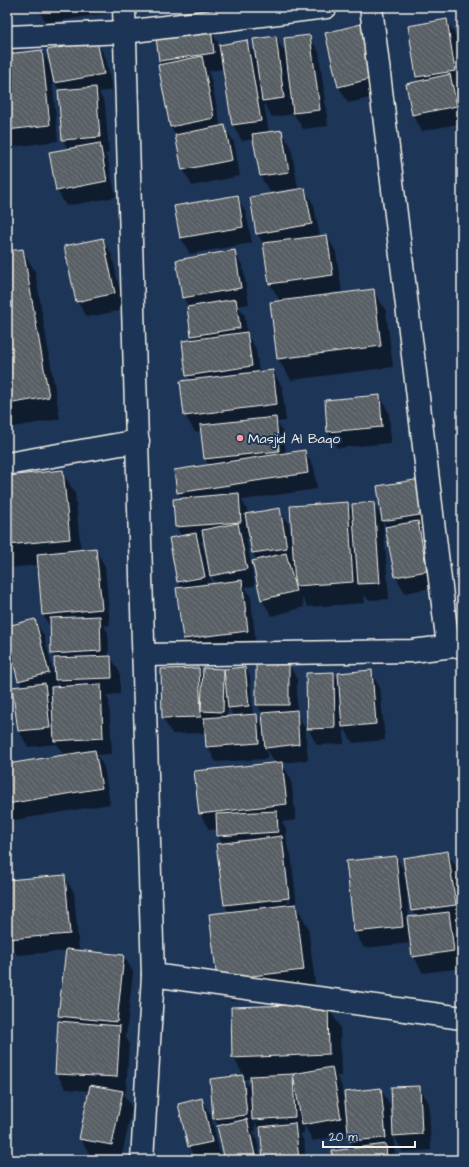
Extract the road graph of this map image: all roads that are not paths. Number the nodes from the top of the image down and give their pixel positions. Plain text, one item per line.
1 (124, 7) edge
2 (326, 7) edge
3 (372, 7) edge
4 (125, 32) junction
5 (7, 37) edge
6 (138, 441) junction
7 (7, 464) edge
8 (455, 646) edge
9 (143, 655) junction
10 (153, 975) junction
11 (462, 1018) edge
12 (142, 1160) edge

1 - 4 street
2 - 4 street
3 - 8 street
4 - 5 street
4 - 6 street
6 - 7 street
6 - 9 street
8 - 9 street
9 - 10 street
10 - 11 street
10 - 12 street

